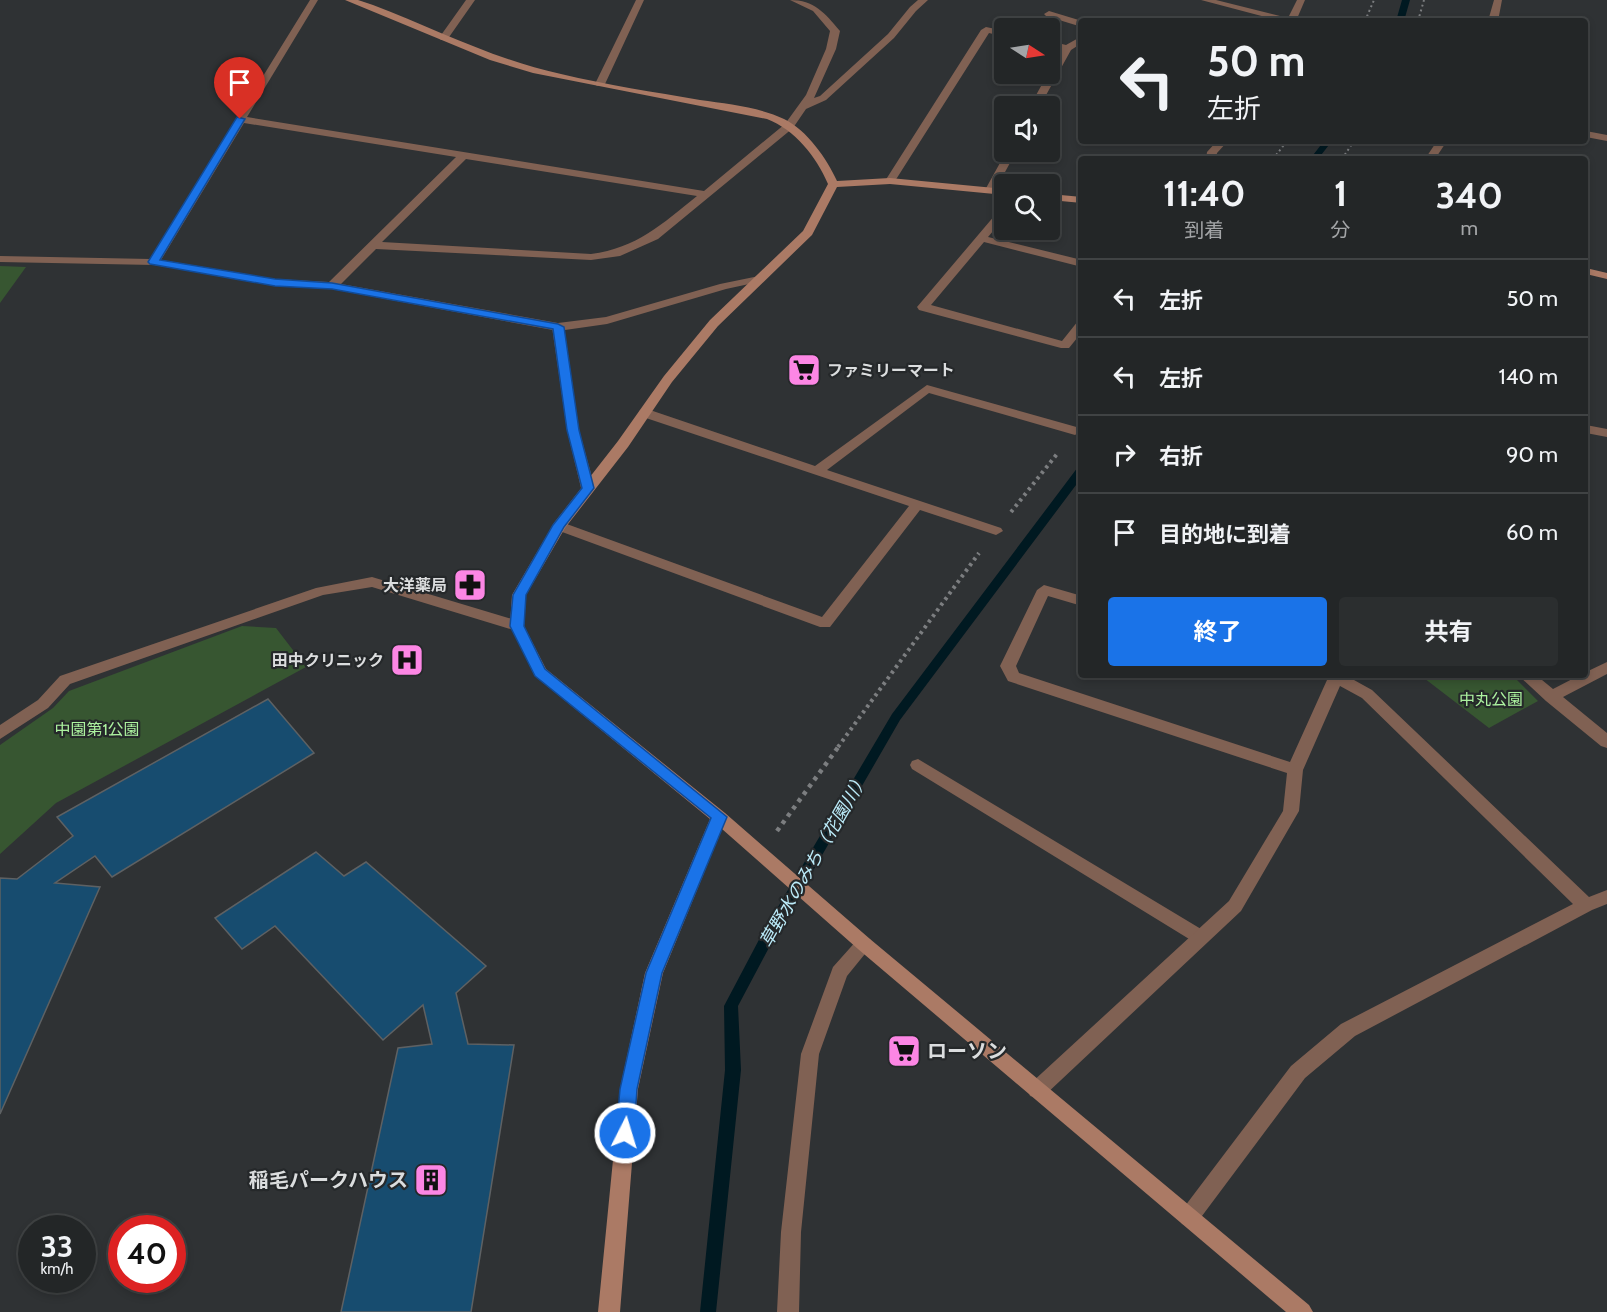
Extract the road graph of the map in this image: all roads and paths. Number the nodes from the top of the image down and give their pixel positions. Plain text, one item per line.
1 (314, 0) edge
2 (349, 0) edge
3 (471, 0) edge
4 (640, 0) edge
5 (794, 0) edge
6 (924, 0) edge
7 (1205, 0) edge
8 (1301, 0) edge
9 (1374, 0) edge
10 (1424, 0) edge
11 (1498, 0) edge
12 (1049, 14) dead end
13 (1279, 18) edge
14 (1292, 18) edge
15 (1366, 18) edge
16 (1419, 18) edge
17 (1494, 18) edge
18 (1078, 23) edge
19 (994, 32) edge
20 (444, 38) junction
21 (1078, 41) edge
22 (1060, 46) edge
23 (1067, 48) junction
24 (600, 84) junction
25 (1041, 96) edge
26 (802, 107) junction
27 (240, 119) junction
28 (789, 126) junction
29 (1588, 134) edge
30 (1607, 138) edge
31 (1285, 144) edge
32 (1275, 156) edge
33 (462, 157) junction
34 (1005, 162) edge
35 (890, 181) junction
36 (833, 184) junction
37 (990, 190) junction
38 (994, 191) edge
39 (705, 194) junction
40 (1060, 198) edge
41 (1078, 200) edge
42 (994, 223) edge
43 (981, 238) junction
44 (372, 245) junction
45 (0, 259) edge
46 (154, 262) junction
47 (1078, 263) edge
48 (1588, 271) edge
49 (1607, 276) edge
50 (759, 279) junction
51 (332, 286) junction
52 (558, 327) junction
53 (1078, 329) edge
54 (645, 413) junction
55 (1075, 431) joint
56 (1588, 431) edge
57 (1607, 433) edge
58 (817, 471) junction
59 (588, 488) junction
60 (918, 504) junction
61 (559, 525) junction
62 (996, 531) junction
63 (1078, 600) edge
64 (517, 626) junction
65 (1607, 667) edge
66 (1588, 677) edge
67 (1331, 678) edge
68 (1336, 678) edge
69 (1529, 678) edge
70 (1586, 678) edge
71 (1551, 697) junction
72 (0, 733) edge
73 (1607, 742) edge
74 (918, 765) dead end
75 (1295, 770) junction
76 (719, 817) junction
77 (761, 854) junction
78 (1607, 897) edge
79 (1586, 906) junction
80 (1200, 937) junction
81 (864, 944) junction
82 (1037, 1089) junction
83 (1189, 1217) junction
84 (609, 1312) edge
85 (788, 1312) edge
86 (1302, 1312) edge

1 - 27 street
2 - 20 street
3 - 20 street
4 - 24 street
5 - 26 street
6 - 26 street
7 - 13 street
8 - 14 street
9 - 15 path
10 - 16 path
11 - 17 street
12 - 18 street
19 - 35 street
20 - 24 street
21 - 23 street
22 - 23 street
23 - 25 street
24 - 28 street
26 - 28 street
27 - 33 street
27 - 46 street
28 - 36 street
28 - 39 street
29 - 30 street
31 - 32 path
33 - 39 street
33 - 44 street
34 - 37 street
35 - 36 street
35 - 37 street
36 - 50 street
37 - 38 street
39 - 44 street
40 - 41 street
42 - 43 street
43 - 47 street
43 - 53 street
44 - 51 street
45 - 46 street
46 - 51 street
48 - 49 street
50 - 52 street
50 - 54 street
51 - 52 street
52 - 59 street
54 - 58 street
54 - 59 street
55 - 58 street
55 - 62 path
56 - 57 street
58 - 60 street
59 - 61 street
60 - 61 street
60 - 62 street
61 - 64 street
62 - 77 path
63 - 75 street
64 - 72 street
64 - 76 street
65 - 66 street
67 - 75 street
68 - 79 street
69 - 71 street
70 - 71 street
71 - 73 street
74 - 80 street
75 - 80 street
76 - 77 street
76 - 84 street
77 - 81 street
78 - 79 street
79 - 83 street
80 - 82 street
81 - 82 street
81 - 85 street
82 - 83 street
83 - 86 street

